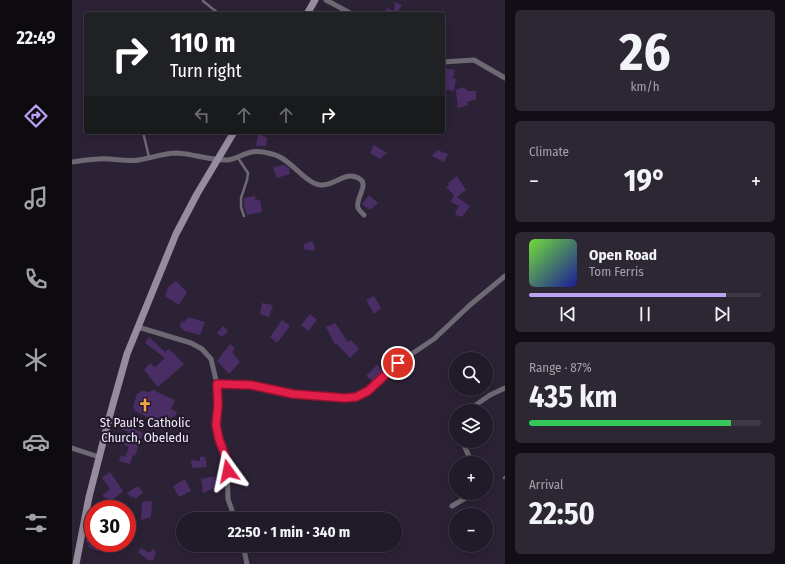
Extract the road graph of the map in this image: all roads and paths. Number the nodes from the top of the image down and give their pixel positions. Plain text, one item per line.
1 (315, 0) edge
2 (326, 0) edge
3 (203, 1) dead end
4 (217, 12) edge
5 (308, 12) edge
6 (348, 12) edge
7 (445, 62) edge
8 (505, 78) edge
9 (143, 134) edge
10 (233, 134) edge
11 (149, 157) junction
12 (238, 158) junction
13 (218, 160) junction
14 (72, 162) edge
15 (364, 215) dead end
16 (244, 216) dead end
17 (505, 276) edge
18 (138, 327) junction
19 (217, 384) junction
20 (505, 388) edge
21 (477, 404) edge
22 (72, 448) edge
23 (99, 457) junction
24 (462, 500) edge
25 (452, 506) dead end
26 (233, 512) edge
27 (244, 552) edge
28 (75, 561) edge
29 (247, 564) edge

1 - 5 main road
2 - 6 street
3 - 4 lane
7 - 8 street
9 - 11 lane
10 - 13 main road
11 - 13 street
11 - 14 street
12 - 13 street
12 - 15 street
12 - 16 lane
13 - 18 main road
17 - 19 street
18 - 19 street
18 - 23 main road
19 - 26 street
20 - 21 street
22 - 23 street
23 - 28 main road
24 - 25 street
27 - 29 street

